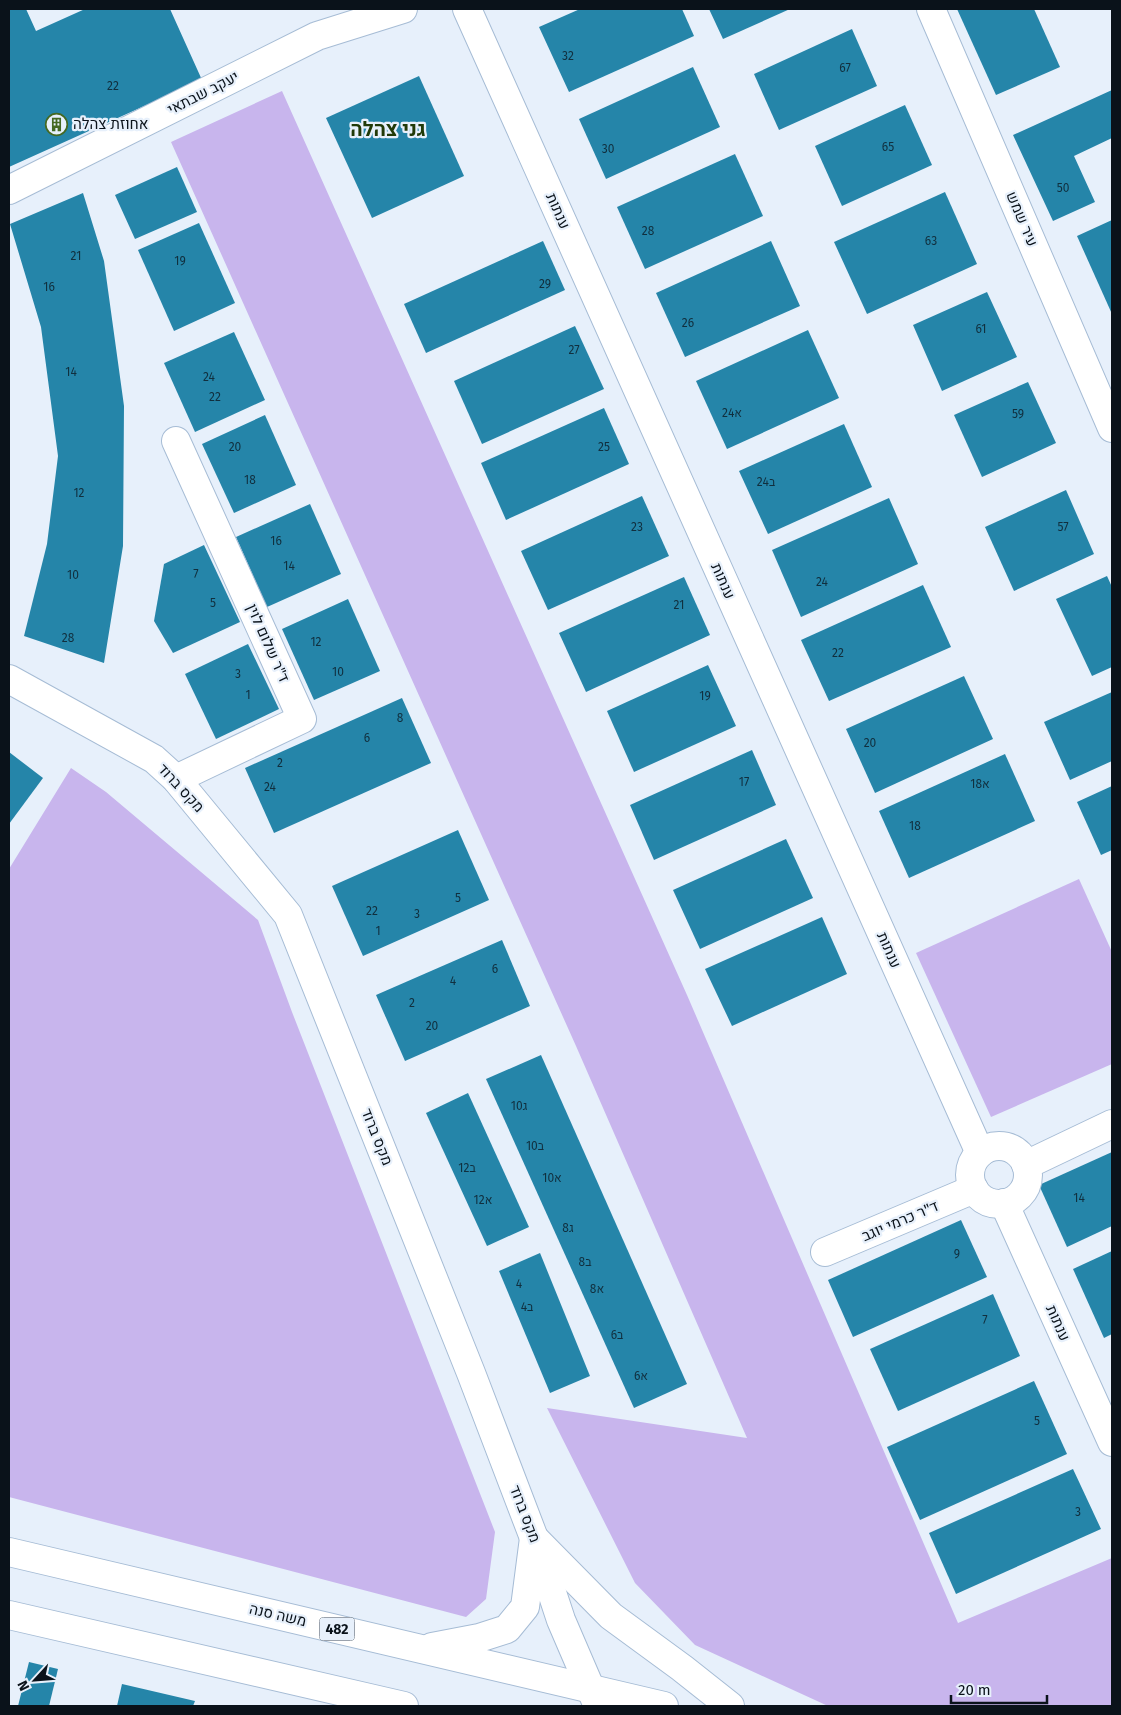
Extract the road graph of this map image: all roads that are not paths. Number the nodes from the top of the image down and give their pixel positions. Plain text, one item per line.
1 (403, 9) edge
2 (467, 9) edge
3 (931, 9) edge
4 (9, 190) edge
5 (1112, 428) edge
6 (176, 441) dead end
7 (9, 679) edge
8 (176, 779) junction
9 (1112, 1124) edge
10 (980, 1153) junction
11 (1026, 1165) junction
12 (974, 1189) junction
13 (1004, 1203) junction
14 (825, 1252) dead end
15 (1112, 1442) edge
16 (534, 1538) junction
17 (9, 1552) edge
18 (9, 1615) edge
19 (422, 1649) junction
20 (594, 1697) edge
21 (404, 1706) edge
22 (664, 1706) edge
23 (730, 1706) edge

1 - 4 street, יעקב שבתאי
2 - 10 street, ענתות
3 - 5 street, עיר שמש
6 - 8 street, ד"ר שלום לוין
7 - 8 street, מקס ברוד
8 - 16 street, מקס ברוד
9 - 11 street
10 - 11 street
10 - 12 street
11 - 13 street
12 - 13 street
12 - 14 street, ד"ר כרמי יוגב
13 - 15 street, ענתות
16 - 19 street
16 - 20 street, מקס ברוד
16 - 23 street
17 - 19 street, משה סנה / 482
18 - 21 street
19 - 20 street, משה סנה / 482
20 - 22 street, משה סנה / 482

